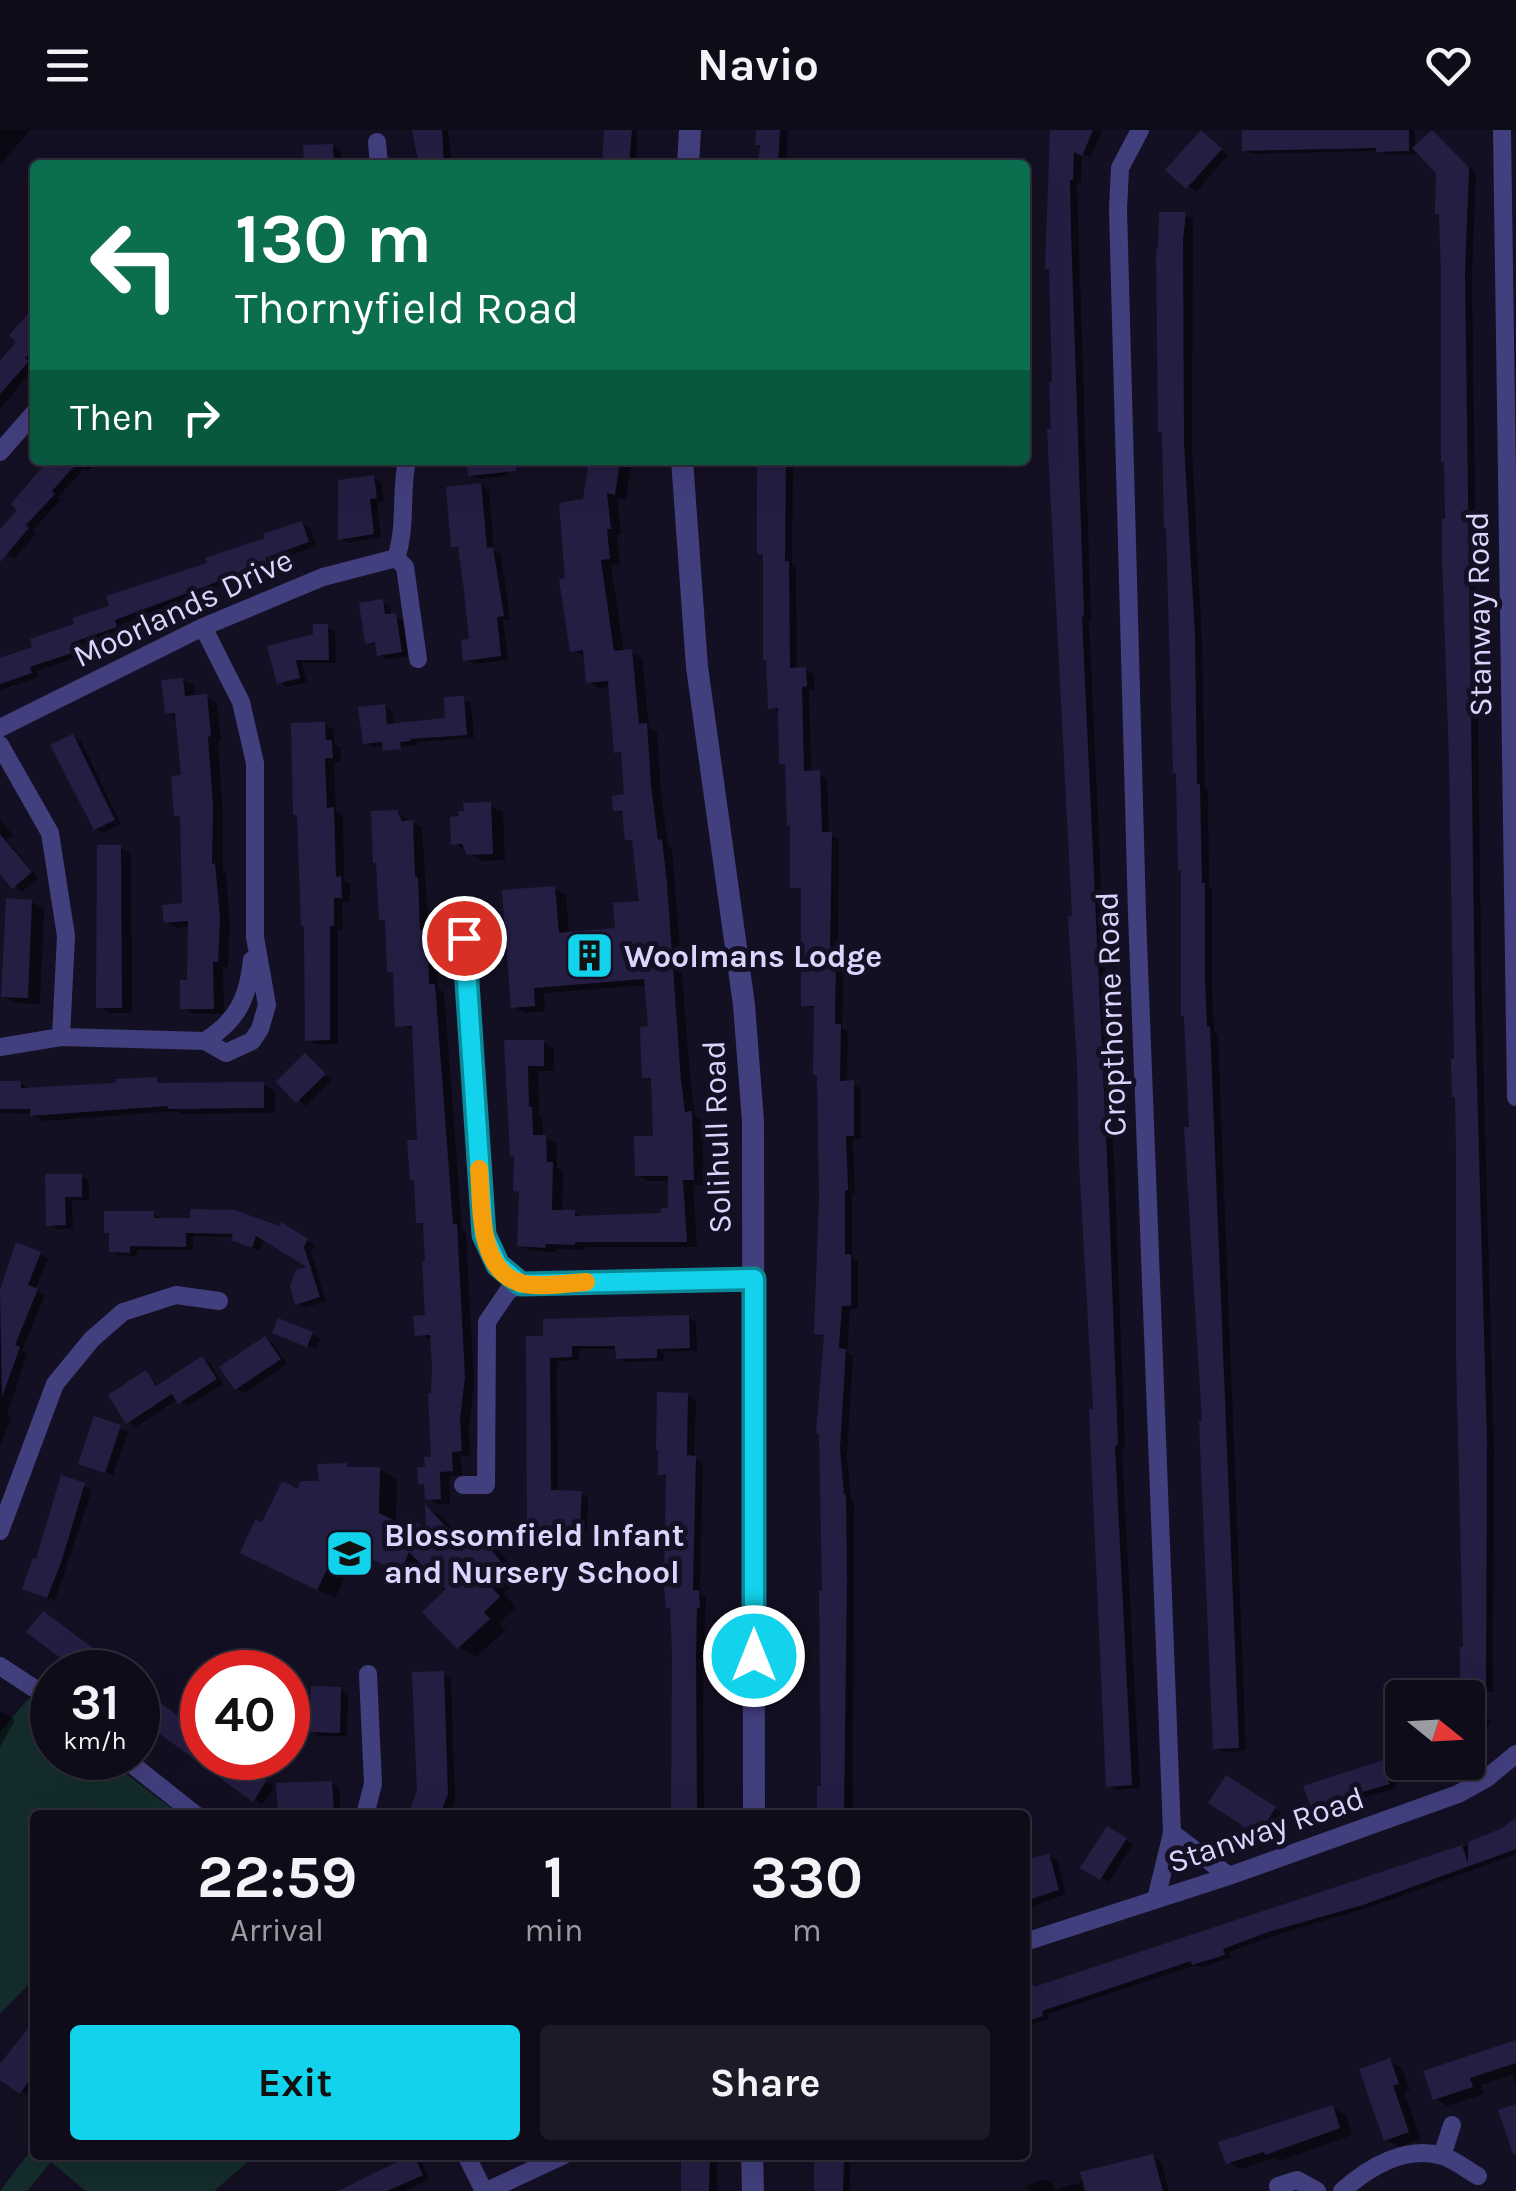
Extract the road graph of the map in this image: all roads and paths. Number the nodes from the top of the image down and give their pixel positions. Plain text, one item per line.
1 (690, 130) edge
2 (1140, 130) edge
3 (1502, 130) edge
4 (377, 142) dead end
5 (379, 160) edge
6 (688, 160) edge
7 (30, 418) edge
8 (0, 452) edge
9 (406, 465) edge
10 (682, 465) edge
11 (396, 558) junction
12 (203, 627) junction
13 (418, 659) dead end
14 (0, 728) edge
15 (0, 746) edge
16 (464, 911) dead end
17 (255, 936) junction
18 (61, 1037) junction
19 (205, 1041) junction
20 (0, 1048) edge
21 (1516, 1097) edge
22 (754, 1279) junction
23 (521, 1284) junction
24 (219, 1301) dead end
25 (463, 1485) dead end
26 (0, 1531) edge
27 (0, 1666) edge
28 (368, 1674) dead end
29 (30, 1686) edge
30 (1516, 1754) edge
31 (152, 1780) edge
32 (190, 1810) edge
33 (366, 1810) edge
34 (754, 1810) edge
35 (1172, 1832) junction
36 (1228, 1876) junction
37 (1156, 1899) junction
38 (1030, 1940) edge
39 (1452, 2125) dead end
40 (1442, 2156) junction
41 (469, 2160) edge
42 (553, 2160) edge
43 (752, 2160) edge
44 (1478, 2176) dead end
45 (1278, 2186) dead end
46 (485, 2191) edge
47 (752, 2191) edge
48 (1318, 2191) edge
49 (1342, 2191) edge

1 - 6 street
2 - 35 street, Cropthorne Road
3 - 21 street, Stanway Road
4 - 5 street
7 - 8 street
9 - 11 street
10 - 22 street, Solihull Road
11 - 12 street, Moorlands Drive
11 - 13 street
12 - 14 street, Moorlands Drive
12 - 17 street
15 - 18 street
16 - 23 street
17 - 19 street
17 - 19 street
18 - 19 street
18 - 20 street
22 - 23 street
22 - 34 street, Solihull Road
23 - 25 street
24 - 26 street
27 - 29 street
28 - 33 street
30 - 36 street, Stanway Road
31 - 32 street
35 - 36 street
35 - 37 street, Cropthorne Road
36 - 37 street, Stanway Road
37 - 38 street, Stanway Road
39 - 40 street
40 - 44 street
40 - 49 street
41 - 46 street
42 - 46 street
43 - 47 street
45 - 48 street

